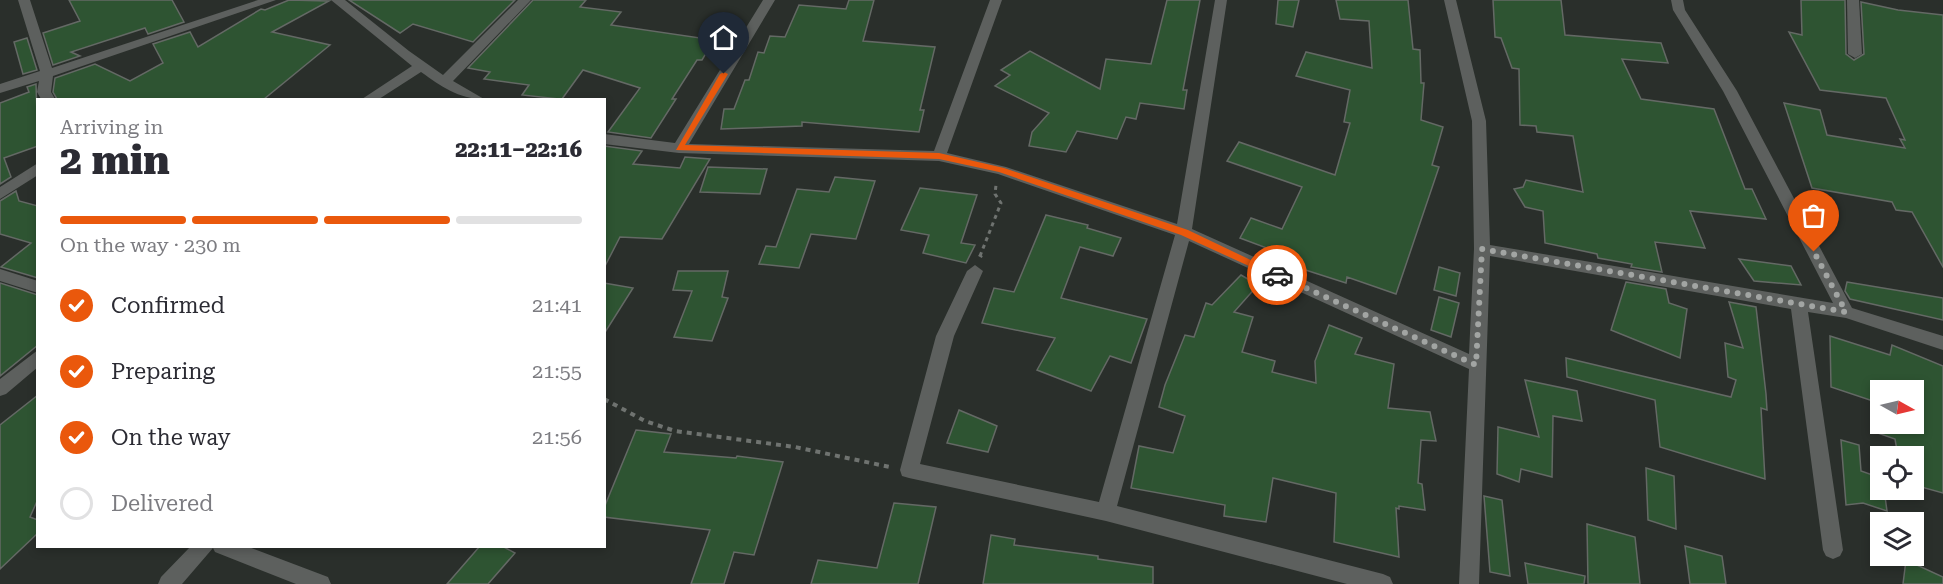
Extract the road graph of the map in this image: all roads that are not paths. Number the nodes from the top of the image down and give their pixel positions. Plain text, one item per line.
1 (24, 0) edge
2 (270, 0) edge
3 (338, 0) edge
4 (525, 0) edge
5 (769, 0) edge
6 (996, 0) edge
7 (1221, 0) edge
8 (1450, 0) edge
9 (1677, 0) edge
10 (1853, 0) edge
11 (1855, 54) dead end
12 (420, 67) junction
13 (47, 74) junction
14 (443, 83) junction
15 (0, 89) edge
16 (47, 98) edge
17 (371, 98) edge
18 (475, 98) edge
19 (606, 139) edge
20 (679, 148) junction
21 (939, 156) junction
22 (36, 169) edge
23 (0, 194) edge
24 (1184, 232) junction
25 (1482, 249) junction
26 (975, 270) road end
27 (0, 275) edge
28 (36, 286) edge
29 (1798, 302) junction
30 (1846, 312) junction
31 (1943, 343) edge
32 (36, 359) edge
33 (1476, 365) junction
34 (0, 389) edge
35 (1106, 512) junction
36 (202, 548) edge
37 (227, 548) edge
38 (1833, 549) dead end
39 (168, 584) edge
40 (321, 584) edge
41 (1383, 584) edge
42 (1469, 584) edge

1 - 13 street
2 - 13 street
3 - 12 street
4 - 14 street
5 - 20 street
6 - 21 street
7 - 24 street
8 - 25 street
9 - 30 street
10 - 11 street
12 - 14 street
12 - 17 street
13 - 15 street
13 - 16 street
14 - 18 street
19 - 20 street
20 - 21 street
21 - 24 street
22 - 23 street
24 - 33 street
24 - 35 street
25 - 29 street
25 - 33 street
26 - 35 street
27 - 28 street
29 - 30 street
29 - 38 street
30 - 31 street
32 - 34 street
33 - 42 street
35 - 41 street
36 - 39 street
37 - 40 street

